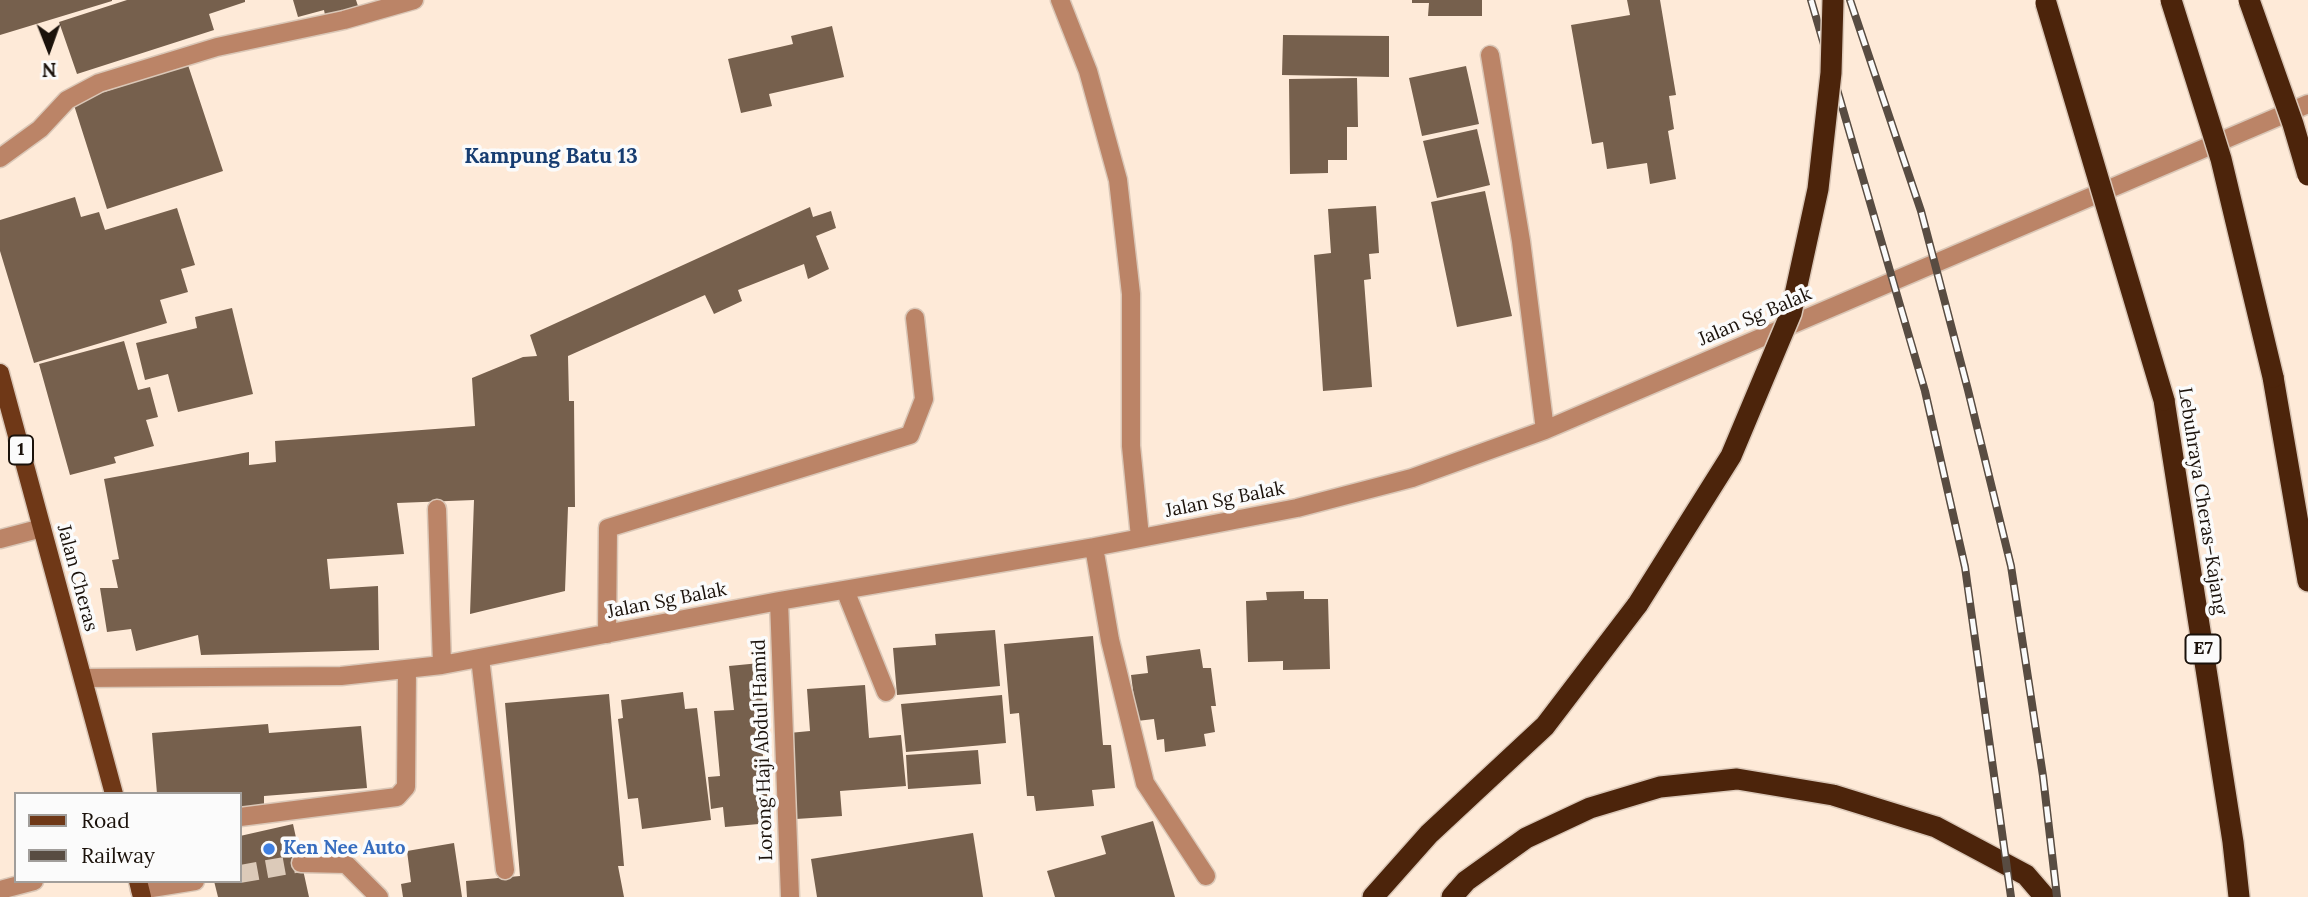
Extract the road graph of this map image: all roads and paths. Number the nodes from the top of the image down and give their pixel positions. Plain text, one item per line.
1 (414, 0) edge
2 (1060, 0) edge
3 (1833, 0) edge
4 (2171, 0) edge
5 (2249, 0) edge
6 (2045, 1) edge
7 (1490, 55) dead end
8 (2308, 104) edge
9 (0, 158) edge
10 (2308, 175) edge
11 (915, 318) dead end
12 (0, 373) edge
13 (1545, 430) junction
14 (438, 509) dead end
15 (42, 528) junction
16 (1140, 537) junction
17 (0, 539) edge
18 (1094, 547) junction
19 (2308, 581) edge
20 (845, 590) junction
21 (779, 601) junction
22 (607, 634) junction
23 (480, 658) junction
24 (442, 665) junction
25 (407, 669) junction
26 (83, 678) junction
27 (886, 692) dead end
28 (113, 792) edge
29 (242, 817) edge
30 (301, 863) tunnel mouth
31 (505, 870) dead end
32 (1206, 876) dead end
33 (26, 883) edge
34 (181, 883) edge
35 (140, 889) edge
36 (0, 890) edge
37 (379, 897) edge
38 (790, 897) edge
39 (1373, 897) edge
40 (1452, 897) edge
41 (2045, 897) edge
42 (2239, 897) edge

1 - 9 street
2 - 16 street
3 - 39 highway, bridge
4 - 19 highway, bridge
5 - 10 highway, bridge
6 - 42 highway, Lebuhraya Cheras–Kajang / E7, bridge
7 - 13 street
8 - 13 street, Jalan Sg Balak
11 - 22 street
12 - 15 main road, Jalan Cheras / 1
13 - 16 street, Jalan Sg Balak
14 - 24 street
15 - 17 street
15 - 26 main road, Jalan Cheras / 1
16 - 18 street, Jalan Sg Balak
18 - 20 street, Jalan Sg Balak
18 - 32 street
20 - 21 street, Jalan Sg Balak
20 - 27 street
21 - 22 street, Jalan Sg Balak
21 - 38 street, Lorong Haji Abdul Hamid
22 - 23 street, Jalan Sg Balak
23 - 24 street, Jalan Sg Balak
23 - 31 street
24 - 25 street, Jalan Sg Balak
25 - 26 street, Jalan Sg Balak
25 - 29 street
26 - 28 main road, Jalan Cheras / 1
30 - 37 street
33 - 36 street
34 - 35 street
40 - 41 highway

